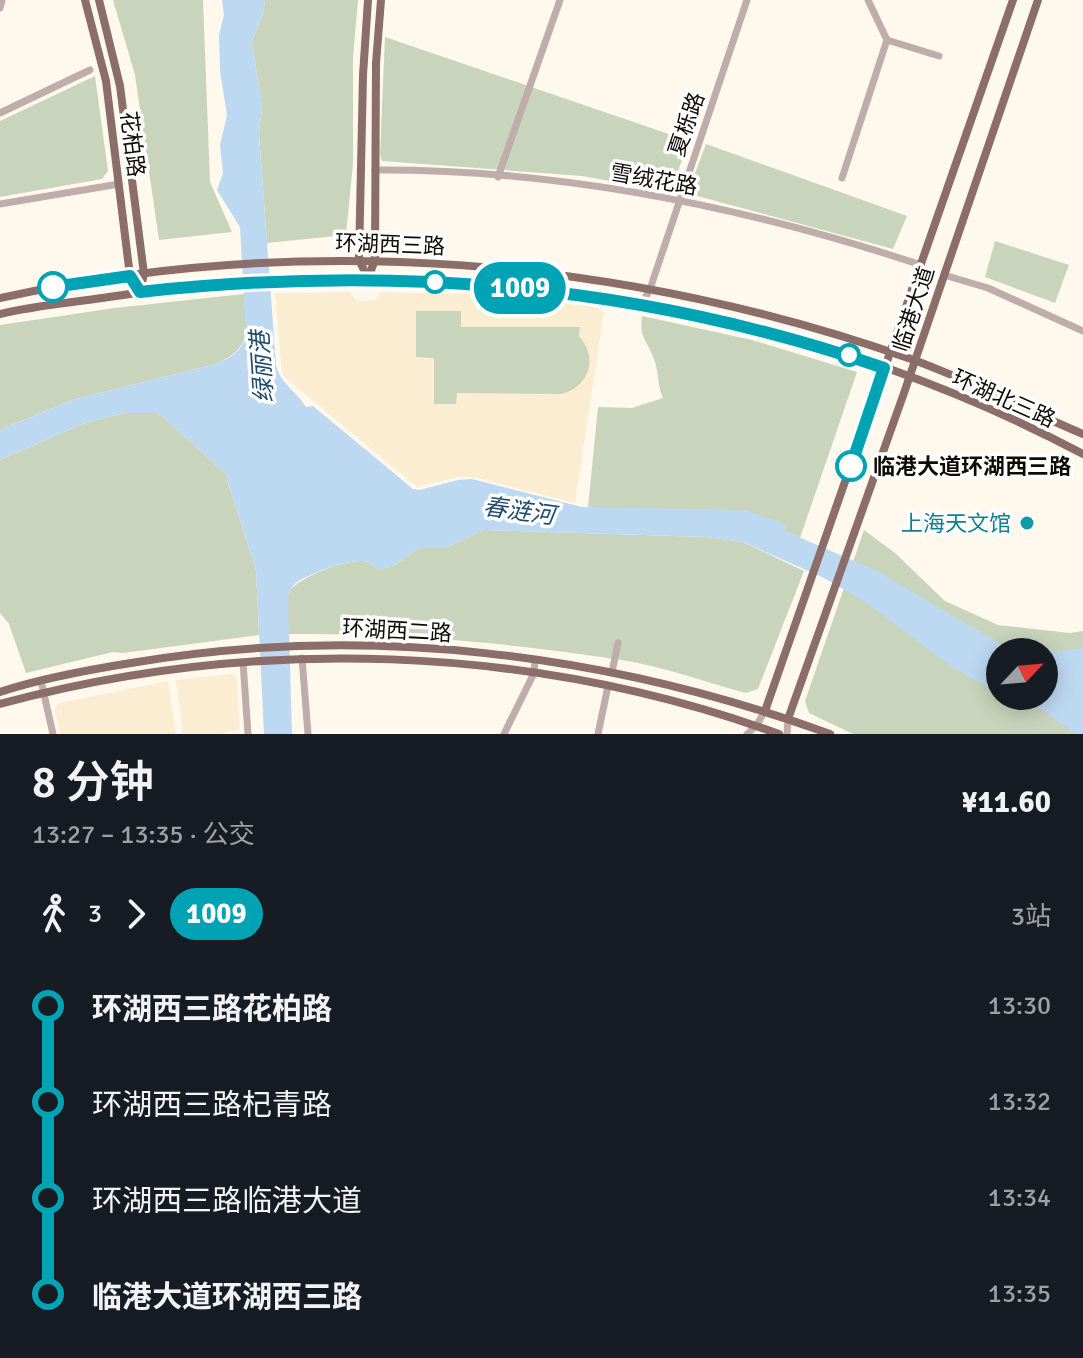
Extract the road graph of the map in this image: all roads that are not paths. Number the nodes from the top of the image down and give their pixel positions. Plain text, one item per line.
1 (2, 0) edge
2 (85, 0) edge
3 (99, 0) edge
4 (368, 0) edge
5 (381, 0) edge
6 (560, 0) edge
7 (747, 0) edge
8 (868, 0) edge
9 (1013, 0) edge
10 (1038, 0) edge
11 (0, 8) edge
12 (887, 40) junction
13 (939, 56) dead end
14 (90, 70) dead end
15 (0, 113) edge
16 (375, 170) junction
17 (498, 177) junction
18 (842, 178) dead end
19 (119, 184) junction
20 (679, 201) junction
21 (0, 204) edge
22 (359, 260) junction
23 (375, 260) junction
24 (921, 265) junction
25 (144, 274) junction
26 (944, 275) junction
27 (130, 276) junction
28 (368, 278) junction
29 (650, 289) junction
30 (140, 292) junction
31 (0, 298) edge
32 (642, 304) junction
33 (0, 314) edge
34 (1083, 331) edge
35 (889, 352) junction
36 (915, 360) junction
37 (884, 368) junction
38 (910, 377) junction
39 (1083, 434) edge
40 (1083, 454) edge
41 (618, 643) dead end
42 (302, 658) junction
43 (535, 660) junction
44 (243, 662) junction
45 (612, 672) junction
46 (534, 673) junction
47 (41, 681) junction
48 (608, 686) junction
49 (0, 692) edge
50 (44, 694) junction
51 (0, 704) edge
52 (765, 711) junction
53 (788, 719) junction
54 (756, 726) junction
55 (53, 734) edge
56 (248, 734) edge
57 (308, 734) edge
58 (504, 734) edge
59 (598, 734) edge
60 (747, 734) edge
61 (779, 734) edge
62 (787, 734) edge
63 (830, 734) edge

1 - 11 street
2 - 19 main road, 花柏路
3 - 25 main road, 花柏路
4 - 22 main road
5 - 16 main road
6 - 17 street
7 - 20 street, 夏栎路
8 - 12 street
9 - 24 main road, 临港大道
10 - 26 main road, 临港大道
12 - 13 street
12 - 18 street
14 - 15 street
16 - 17 street, 雪绒花路
16 - 23 main road
17 - 20 street, 雪绒花路
19 - 21 street
19 - 27 main road, 花柏路
20 - 24 street, 雪绒花路
20 - 29 street, 夏栎路
22 - 23 main road, 环湖西三路
22 - 25 main road, 环湖西三路
22 - 28 main road
23 - 28 main road
23 - 29 main road, 环湖西三路
24 - 35 main road, 临港大道
25 - 27 main road, 环湖西三路
25 - 30 main road, 花柏路
26 - 34 street
26 - 36 main road, 临港大道
27 - 30 main road, 花柏路
27 - 31 main road, 环湖西三路
28 - 30 main road, 环湖西三路
28 - 32 main road, 环湖西三路
29 - 32 street, 夏栎路
29 - 35 main road, 环湖西三路
30 - 33 main road, 环湖西三路
32 - 37 main road, 环湖西三路
35 - 36 main road, 环湖西三路
35 - 37 main road, 临港大道
36 - 38 main road, 临港大道
36 - 39 main road, 环湖北三路
37 - 38 main road, 环湖西三路
37 - 52 main road, 临港大道
38 - 40 main road, 环湖北三路
38 - 53 main road, 临港大道
41 - 45 street
42 - 44 main road, 环湖西二路
42 - 46 main road, 环湖西二路
42 - 57 street
43 - 45 main road, 环湖西二路
43 - 46 street
43 - 47 main road, 环湖西二路
44 - 50 main road, 环湖西二路
44 - 56 street
45 - 52 main road, 环湖西二路
46 - 48 main road, 环湖西二路
46 - 58 street
47 - 49 main road, 环湖西二路
47 - 50 street
48 - 54 main road, 环湖西二路
48 - 59 street
50 - 51 main road, 环湖西二路
50 - 55 street
52 - 53 main road, 环湖西二路
52 - 54 street
53 - 62 street
53 - 63 main road, 环湖西二路
54 - 60 street
54 - 61 main road, 环湖西二路

